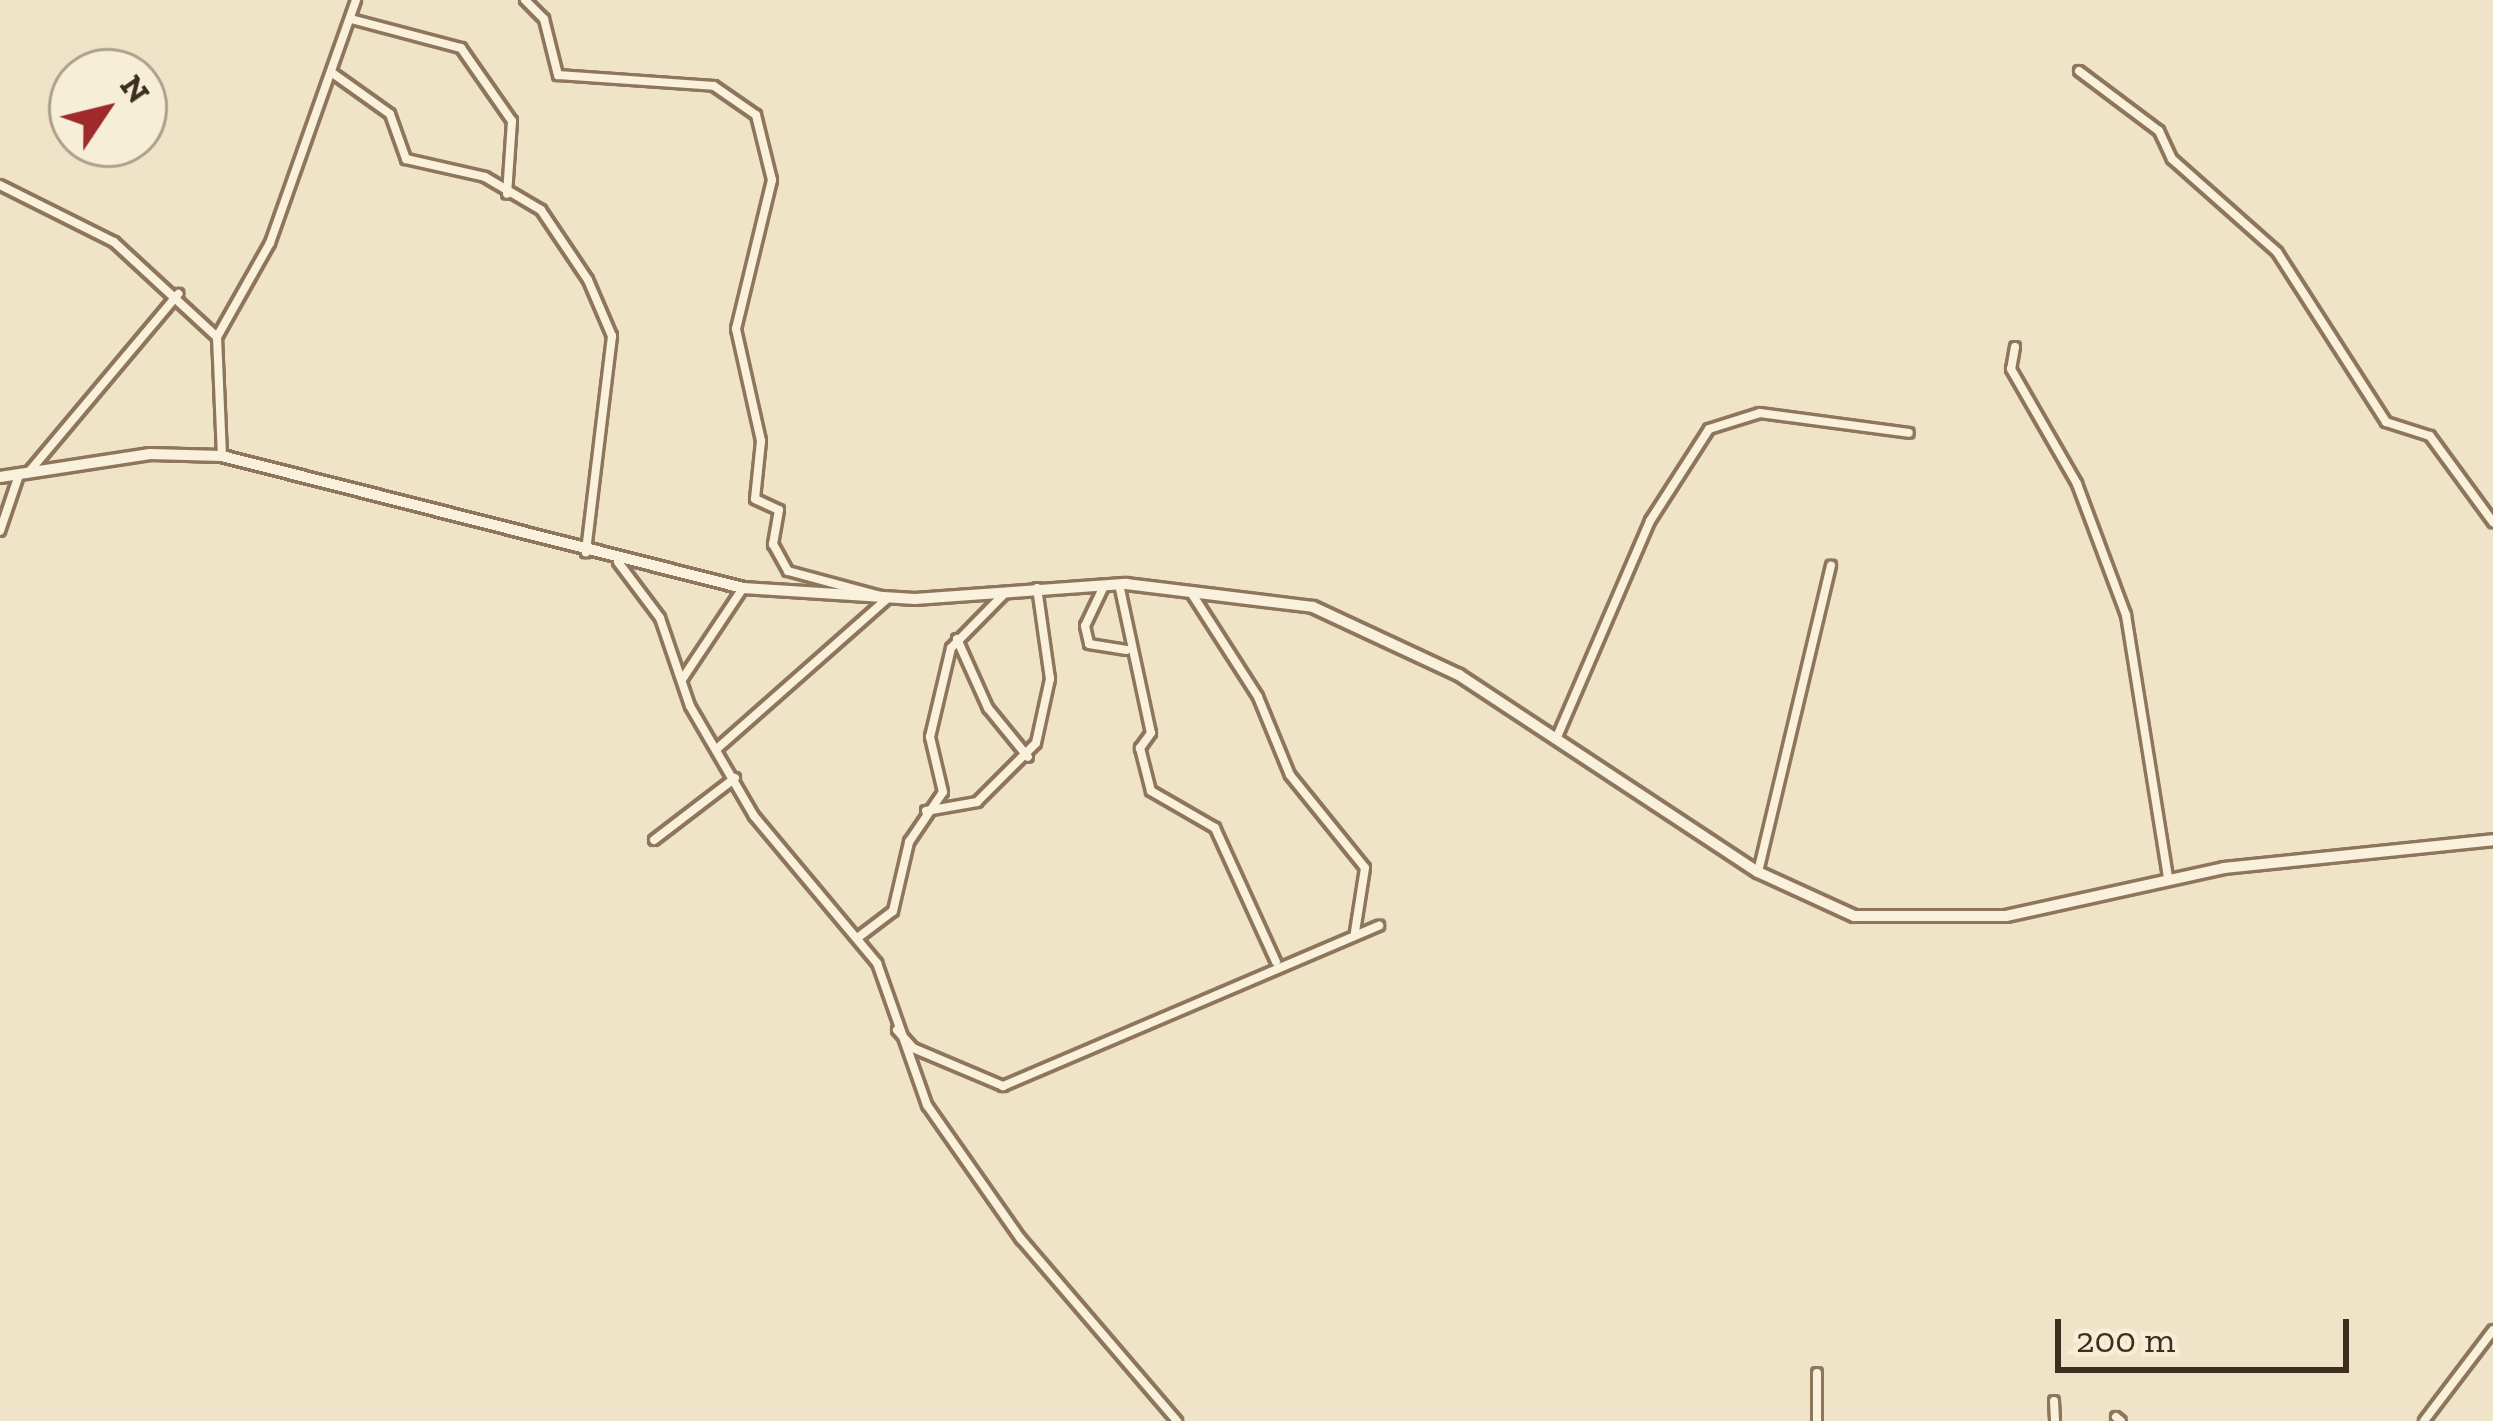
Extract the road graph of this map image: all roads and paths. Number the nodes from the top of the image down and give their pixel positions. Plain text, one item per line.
1 (356, 0) edge
2 (525, 0) edge
3 (350, 19) junction
4 (2079, 71) dead end
5 (331, 72) junction
6 (0, 185) edge
7 (507, 196) junction
8 (178, 294) junction
9 (218, 337) junction
10 (2015, 347) dead end
11 (1909, 433) dead end
12 (223, 456) junction
13 (24, 474) junction
14 (0, 477) edge
15 (2493, 522) edge
16 (0, 531) edge
17 (586, 553) junction
18 (618, 562) junction
19 (1831, 566) dead end
20 (1104, 584) junction
21 (1119, 584) junction
22 (1036, 586) junction
23 (1189, 587) junction
24 (743, 588) junction
25 (1006, 590) junction
26 (888, 598) junction
27 (957, 639) junction
28 (1127, 650) junction
29 (682, 679) junction
30 (1557, 736) junction
31 (717, 749) junction
32 (1028, 757) junction
33 (736, 778) junction
34 (925, 810) junction
35 (2493, 840) edge
36 (654, 841) dead end
37 (1758, 872) junction
38 (2168, 877) junction
39 (1379, 926) dead end
40 (1355, 932) junction
41 (860, 935) junction
42 (1276, 962) junction
43 (897, 1029) junction
44 (2493, 1330) edge
45 (1817, 1373) dead end
46 (2054, 1401) dead end
47 (1177, 1421) edge
48 (1817, 1421) edge
49 (2055, 1421) edge
50 (2424, 1421) edge

1 - 3 street
2 - 26 street
3 - 5 street
3 - 7 street
4 - 15 street
5 - 7 street
5 - 9 street
6 - 8 street
7 - 17 street
8 - 9 street
8 - 13 street
9 - 12 street
10 - 38 street
11 - 30 street
12 - 13 street
12 - 17 street
13 - 14 street
13 - 16 street
17 - 18 street
18 - 24 street
18 - 29 street
19 - 37 street
20 - 21 street
20 - 22 street
20 - 28 street
21 - 23 street
21 - 28 street
22 - 25 street
22 - 32 street
23 - 30 street
23 - 40 street
24 - 26 street
24 - 29 street
25 - 26 street
25 - 27 street
26 - 31 street
27 - 32 street
27 - 34 street
28 - 42 street
29 - 31 street
30 - 37 street
31 - 33 street
32 - 34 street
33 - 36 street
33 - 41 street
34 - 41 street
35 - 38 street
37 - 38 street
39 - 40 street
40 - 42 street
41 - 43 street
42 - 43 street
43 - 47 street
44 - 50 street
45 - 48 street
46 - 49 street

